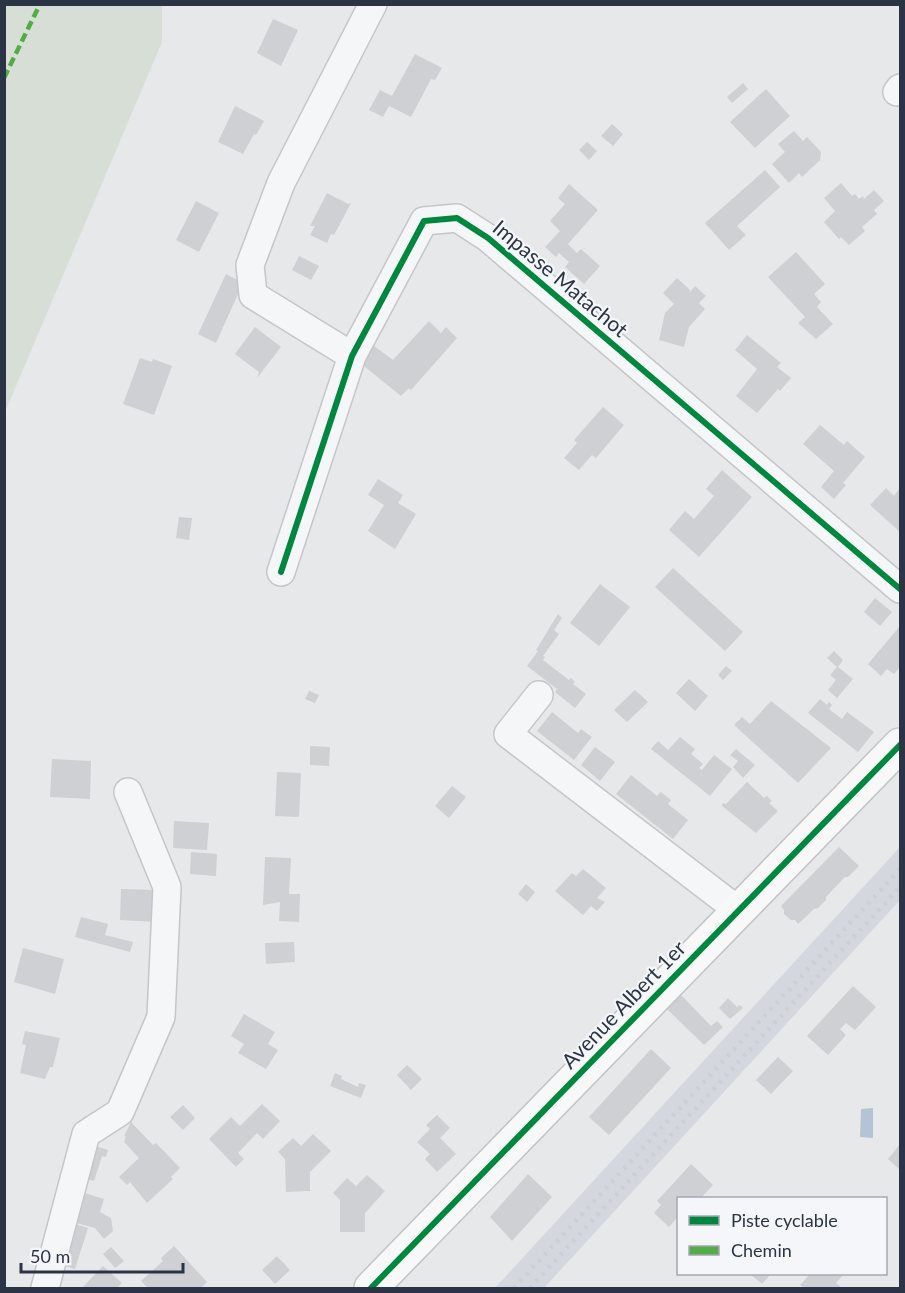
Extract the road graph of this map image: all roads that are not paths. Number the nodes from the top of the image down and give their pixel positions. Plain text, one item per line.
1 (372, 4) edge
2 (352, 356) junction
3 (281, 572) dead end
4 (900, 589) edge
5 (539, 695) dead end
6 (900, 745) edge
7 (128, 792) dead end
8 (739, 911) junction
9 (45, 1288) edge
10 (370, 1288) edge

1 - 2 street
2 - 3 street, Impasse Matachot
2 - 4 street, Impasse Matachot
5 - 8 street
6 - 8 main road, Avenue Albert 1er
7 - 9 street
8 - 10 main road, Avenue Albert 1er

